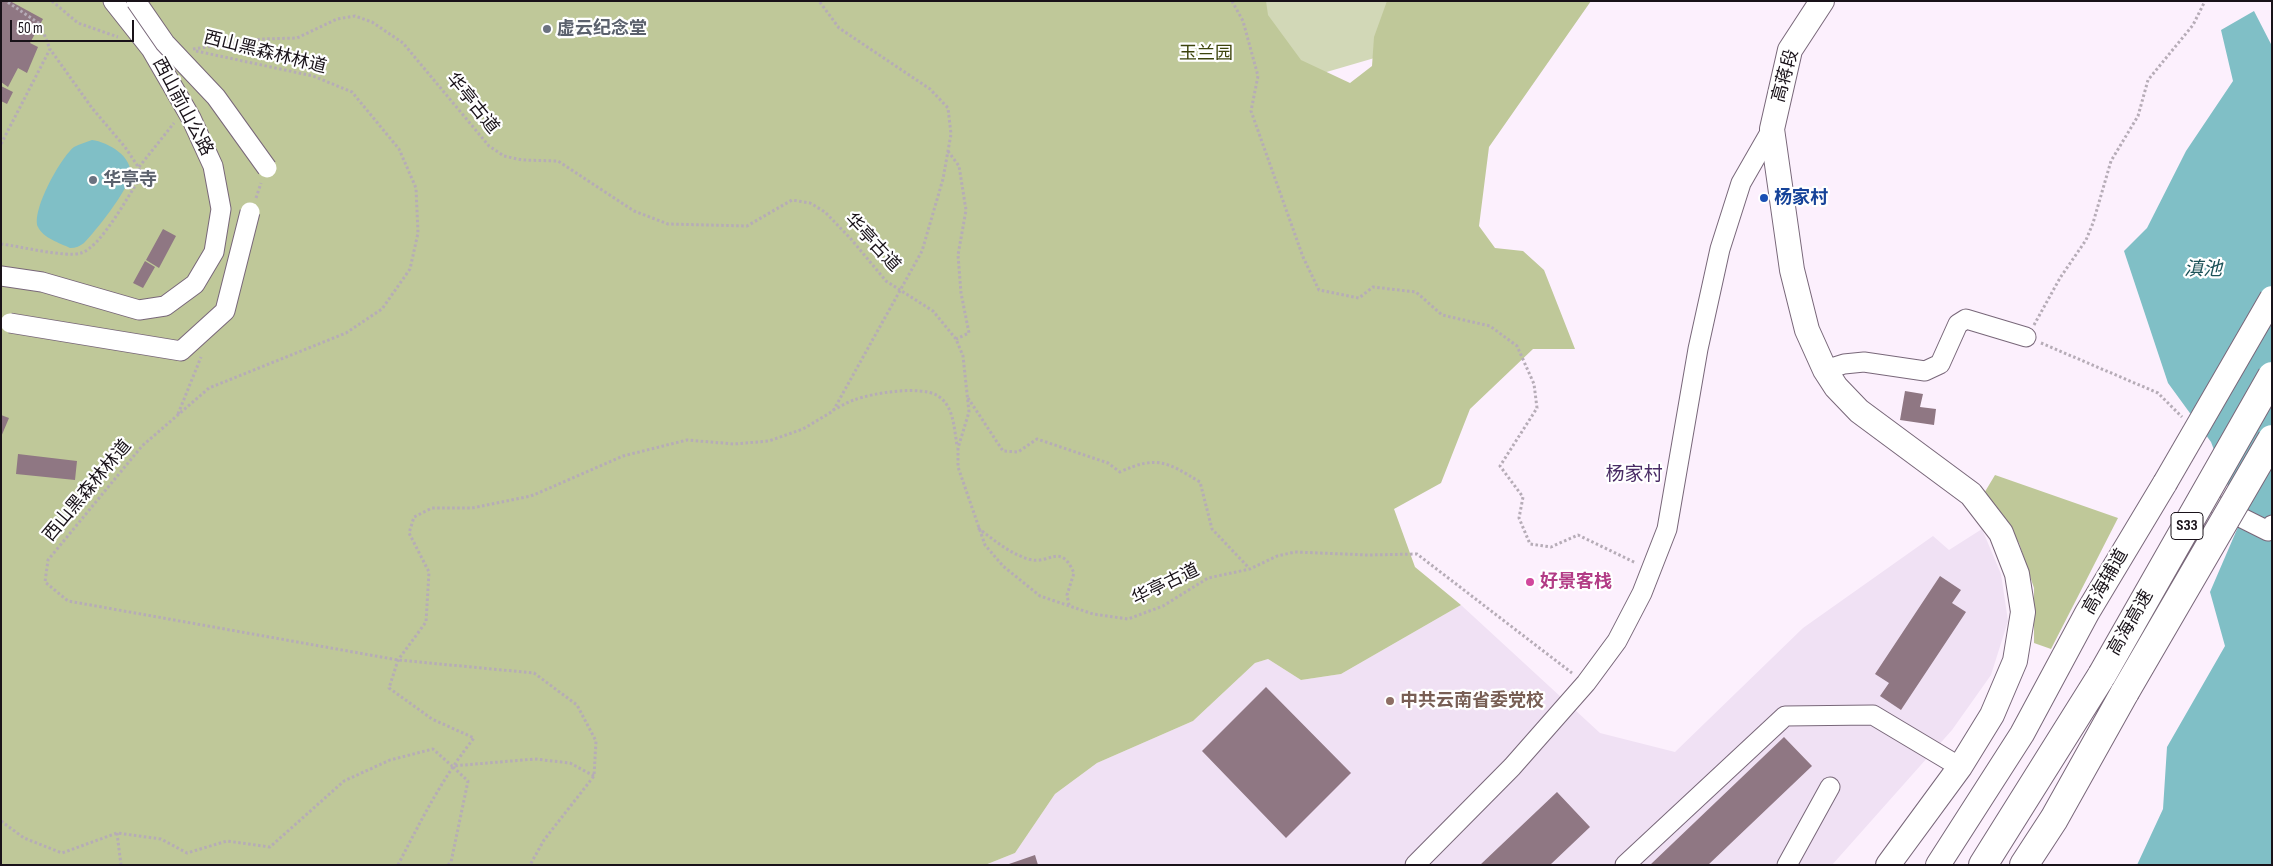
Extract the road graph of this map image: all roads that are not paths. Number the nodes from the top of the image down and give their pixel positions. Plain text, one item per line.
1 (114, 1) edge
2 (136, 1) edge
3 (1822, 1) edge
4 (1772, 129) junction
5 (267, 168) road end
6 (250, 212) road end
7 (1, 276) edge
8 (2272, 298) edge
9 (1, 324) edge
10 (2026, 337) road end
11 (1825, 370) junction
12 (2272, 376) edge
13 (2272, 439) edge
14 (2218, 507) dead end
15 (2272, 525) edge
16 (1960, 767) junction
17 (1830, 787) dead end
18 (1415, 865) edge
19 (1625, 865) edge
20 (1787, 865) edge
21 (1888, 865) edge
22 (1938, 865) edge
23 (1983, 865) edge
24 (2024, 865) edge

1 - 7 street, 西山前山公路
2 - 5 street, bridge
3 - 4 main road, 高蒋段
4 - 11 main road
4 - 18 street
6 - 9 street, bridge
8 - 22 main road, 高海辅道, bridge
10 - 11 street
11 - 16 main road
12 - 23 highway, 高海高速 / S33, bridge
13 - 24 highway, 高海高速 / S33, bridge
14 - 15 street
16 - 19 street
16 - 21 main road
17 - 20 street

